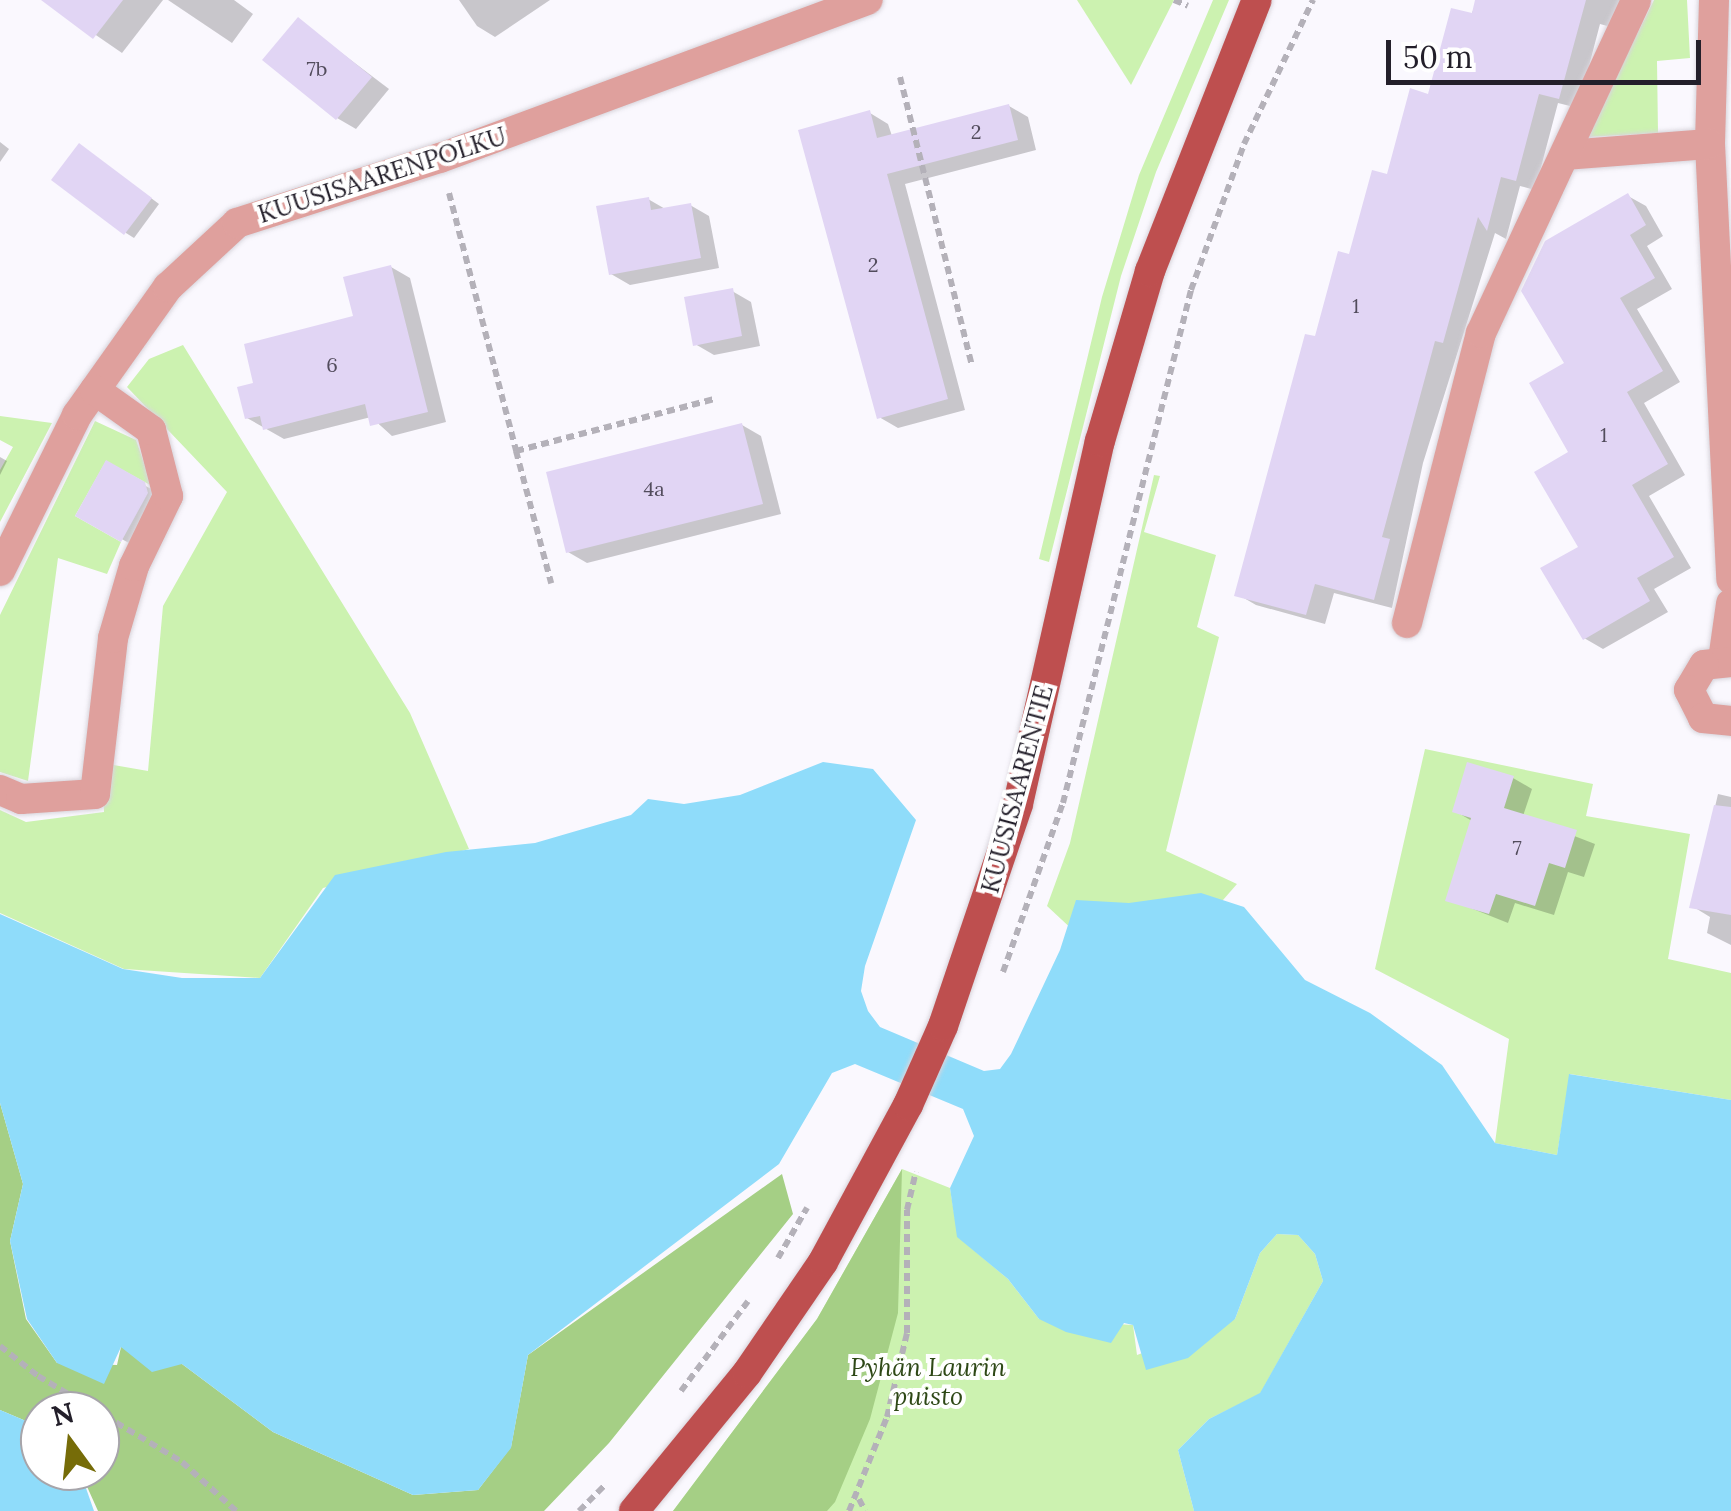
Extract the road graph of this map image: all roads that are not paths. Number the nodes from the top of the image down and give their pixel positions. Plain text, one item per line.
1 (868, 0) edge
2 (1257, 0) edge
3 (1636, 0) edge
4 (1714, 0) edge
5 (1718, 136) edge
6 (1566, 154) junction
7 (94, 390) junction
8 (1728, 500) edge
9 (0, 571) edge
10 (1731, 579) edge
11 (1731, 604) edge
12 (1407, 622) dead end
13 (1727, 662) edge
14 (1731, 721) edge
15 (0, 790) edge
16 (634, 1511) edge

1 - 7 street, KUUSISAARENPOLKU
2 - 16 main road, KUUSISAARENTIE
3 - 6 street
4 - 5 street
5 - 6 street
5 - 8 street
6 - 12 street
7 - 9 street, KUUSISAARENPOLKU
7 - 15 street
8 - 10 street
11 - 13 street
13 - 14 street

